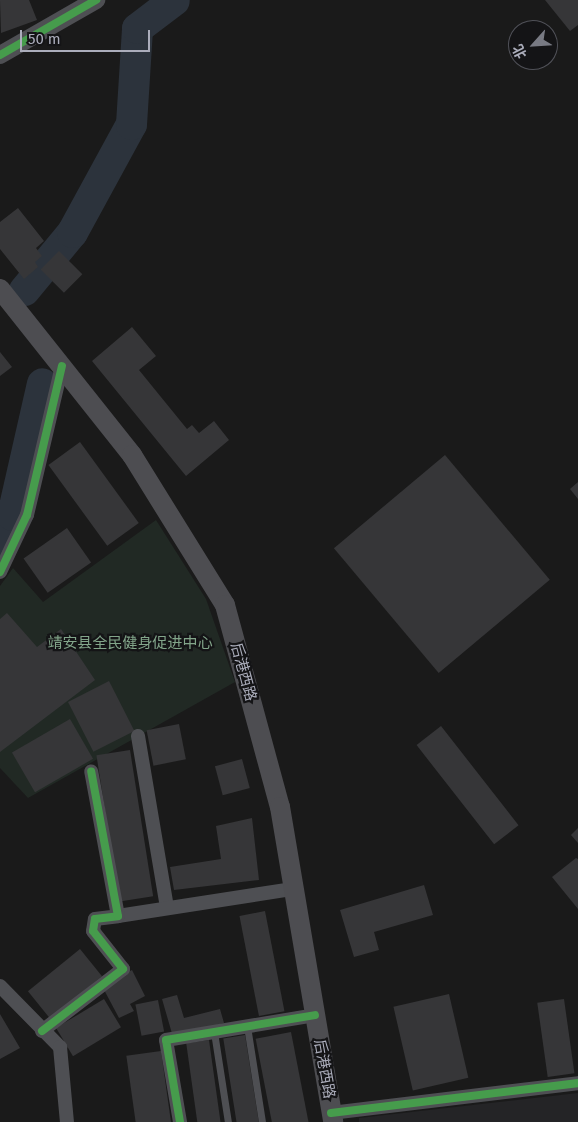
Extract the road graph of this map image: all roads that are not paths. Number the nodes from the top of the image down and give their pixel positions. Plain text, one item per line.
1 (96, 0) edge
2 (0, 55) edge
3 (0, 289) edge
4 (62, 366) junction
5 (0, 572) edge
6 (138, 736) dead end
7 (91, 771) dead end
8 (293, 889) junction
9 (166, 908) junction
10 (118, 916) junction
11 (0, 986) edge
12 (315, 1015) junction
13 (248, 1026) junction
14 (42, 1031) junction
15 (214, 1032) junction
16 (578, 1083) edge
17 (332, 1117) edge
18 (68, 1122) edge
19 (180, 1122) edge
20 (228, 1122) edge
21 (262, 1122) edge

1 - 2 street
3 - 4 main road, 后港西路
4 - 5 street
4 - 8 main road, 后港西路
6 - 9 street
7 - 10 street
8 - 9 street
8 - 12 main road, 后港西路
9 - 10 street
10 - 14 street
11 - 14 street
12 - 13 street
12 - 17 main road, 后港西路
13 - 15 street
13 - 21 lane
14 - 18 street
15 - 19 street
15 - 20 lane
16 - 17 street

